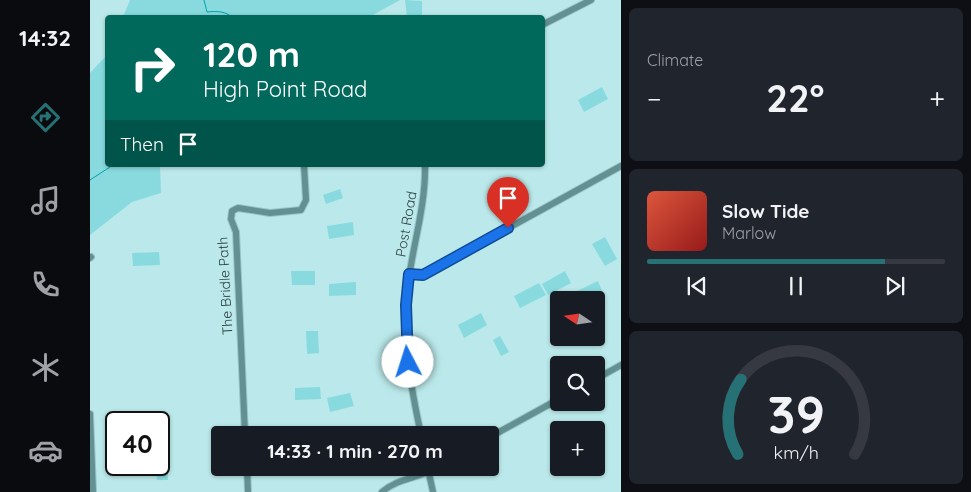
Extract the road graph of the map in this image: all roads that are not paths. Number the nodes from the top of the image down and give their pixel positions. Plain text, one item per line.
1 (591, 0) edge
2 (545, 23) edge
3 (621, 166) edge
4 (304, 167) edge
5 (426, 167) edge
6 (411, 274) junction
7 (621, 366) edge
8 (605, 374) edge
9 (550, 404) edge
10 (90, 414) edge
11 (245, 426) edge
12 (419, 426) edge
13 (499, 432) edge
14 (247, 476) edge
15 (420, 476) edge
16 (432, 476) edge
17 (94, 492) edge
18 (248, 492) edge
19 (382, 492) edge
20 (433, 492) edge

1 - 2 street
3 - 6 street
4 - 11 street, The Bridle Path
5 - 6 street, Post Road
6 - 12 street, Post Road
7 - 8 street
9 - 13 street
10 - 17 street
14 - 18 street
15 - 19 street
16 - 20 street

